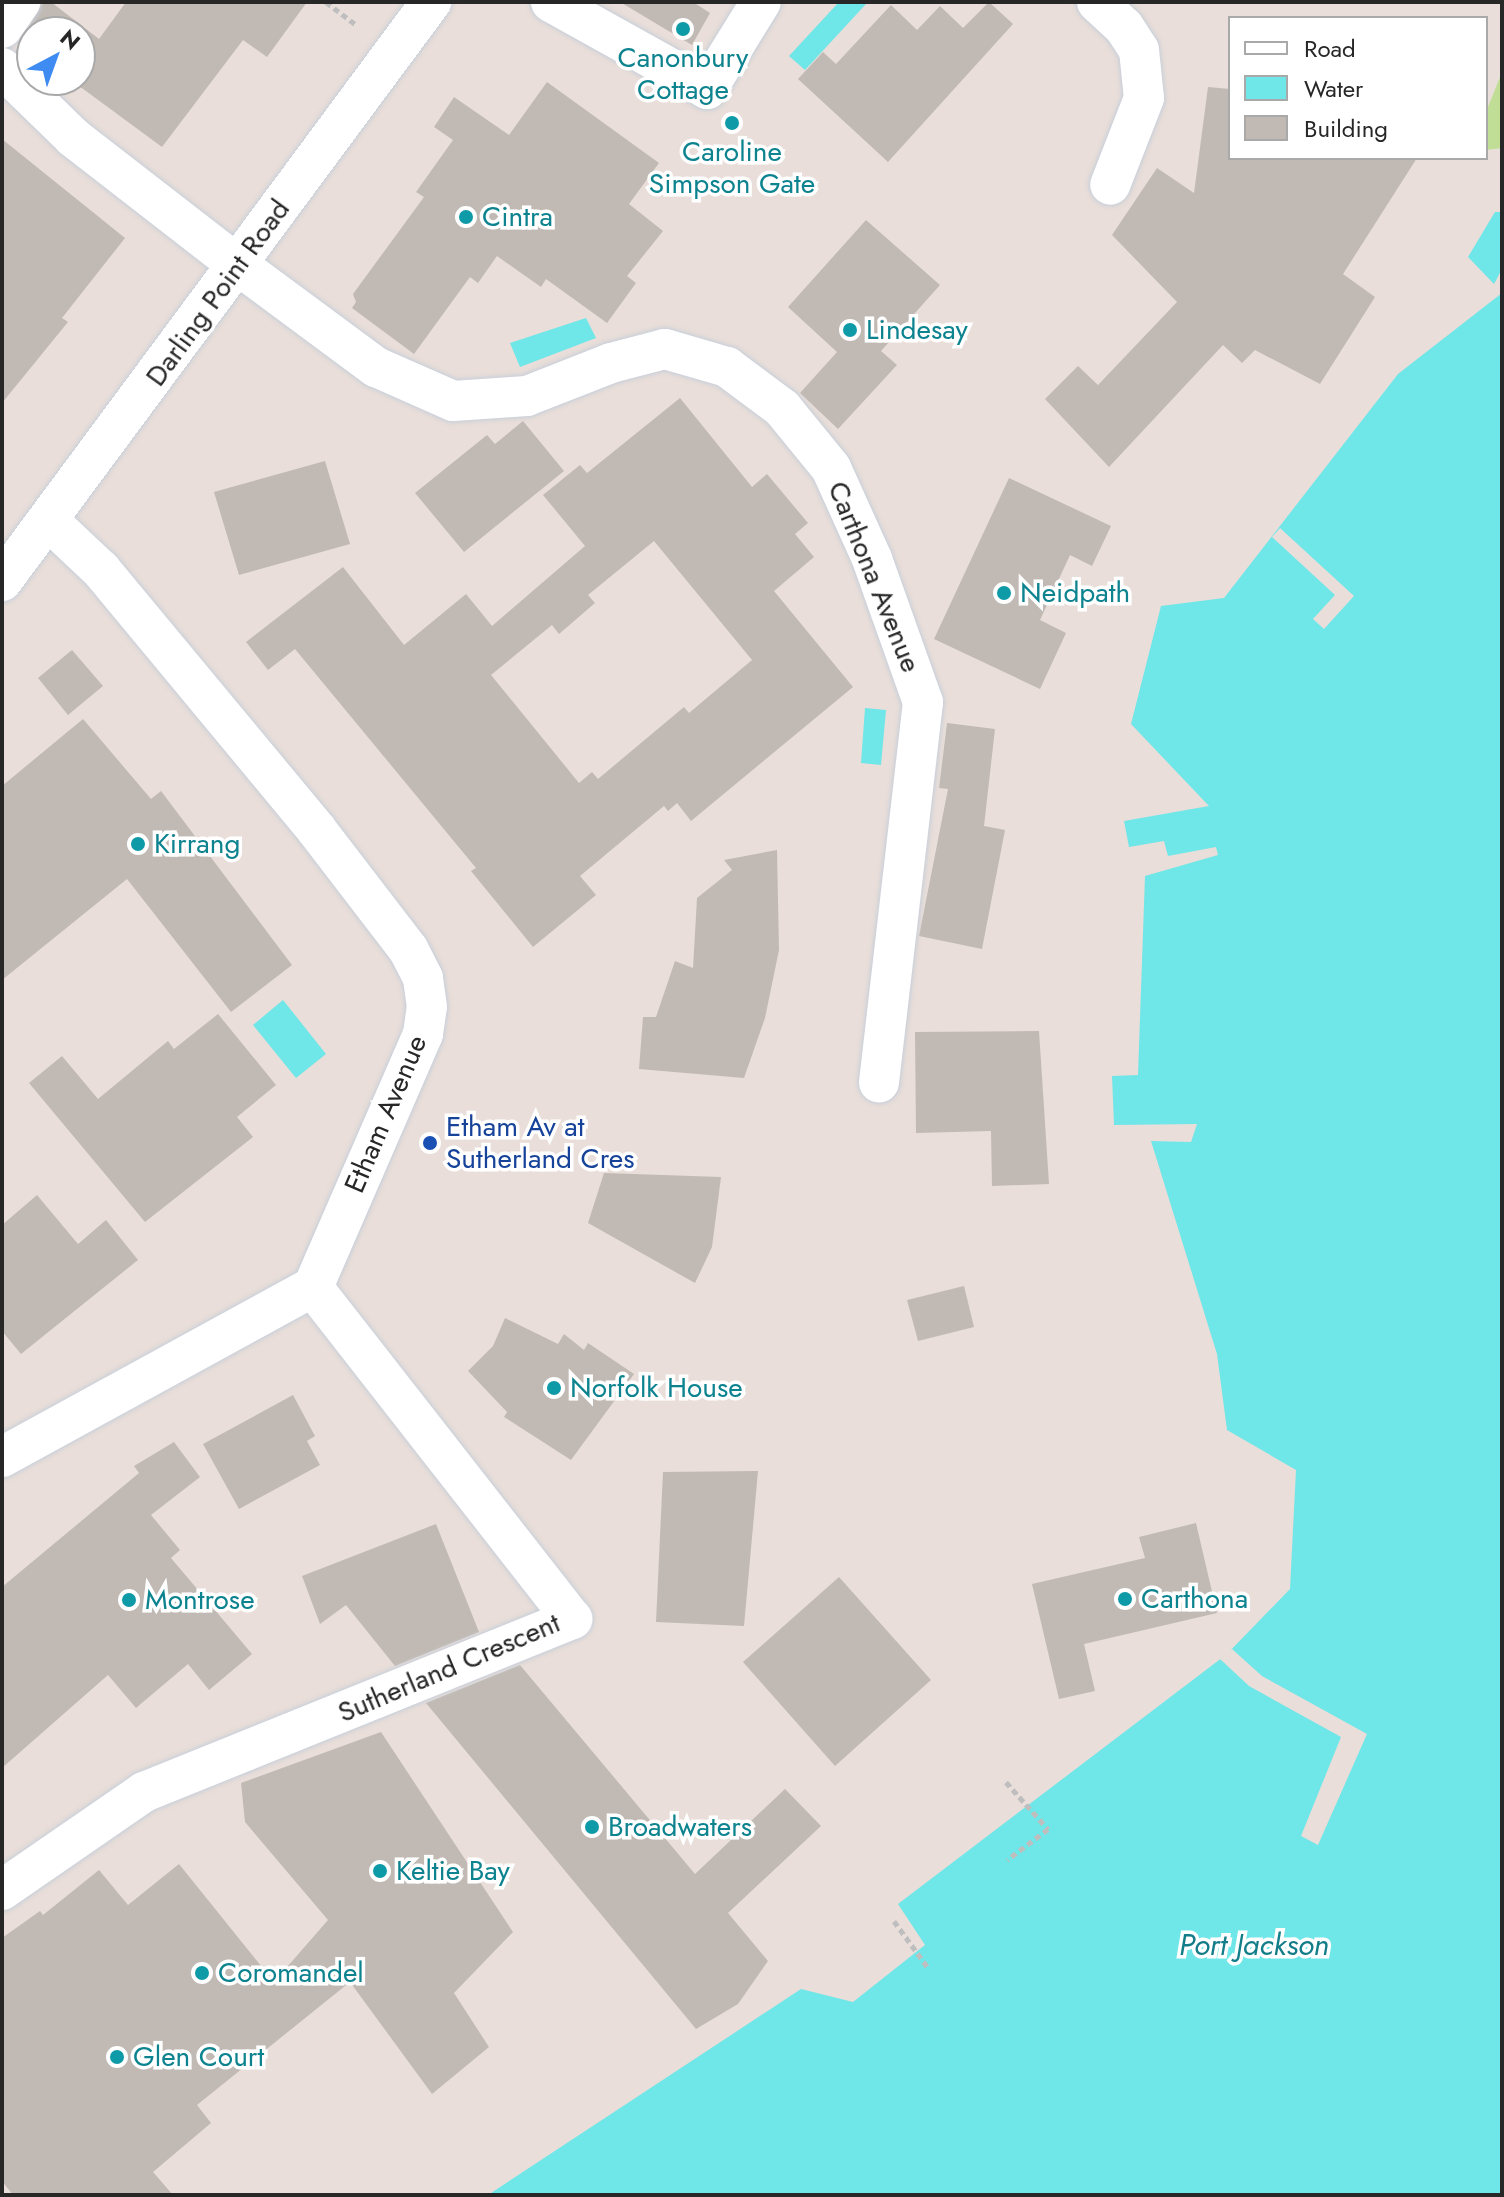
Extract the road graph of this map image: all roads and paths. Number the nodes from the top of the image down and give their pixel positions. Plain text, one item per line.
1 (20, 2) edge
2 (326, 2) edge
3 (431, 2) edge
4 (551, 2) edge
5 (761, 2) edge
6 (1097, 2) edge
7 (357, 25) dead end
8 (2, 28) edge
9 (2, 68) edge
10 (1110, 185) dead end
11 (238, 265) junction
12 (50, 522) junction
13 (2, 581) edge
14 (879, 1082) dead end
15 (313, 1287) junction
16 (2, 1457) edge
17 (1006, 1782) dead end
18 (1007, 1860) dead end
19 (2, 1890) edge
20 (894, 1921) dead end
21 (929, 1969) dead end

1 - 8 street
2 - 7 path
3 - 11 street, Darling Point Road
4 - 5 street
6 - 10 street
9 - 11 street, Carthona Avenue
11 - 12 street, Darling Point Road
11 - 14 street, Carthona Avenue
12 - 13 street, Darling Point Road
12 - 15 street, Etham Avenue
15 - 16 street
15 - 19 street, Sutherland Crescent
17 - 18 path
20 - 21 path

